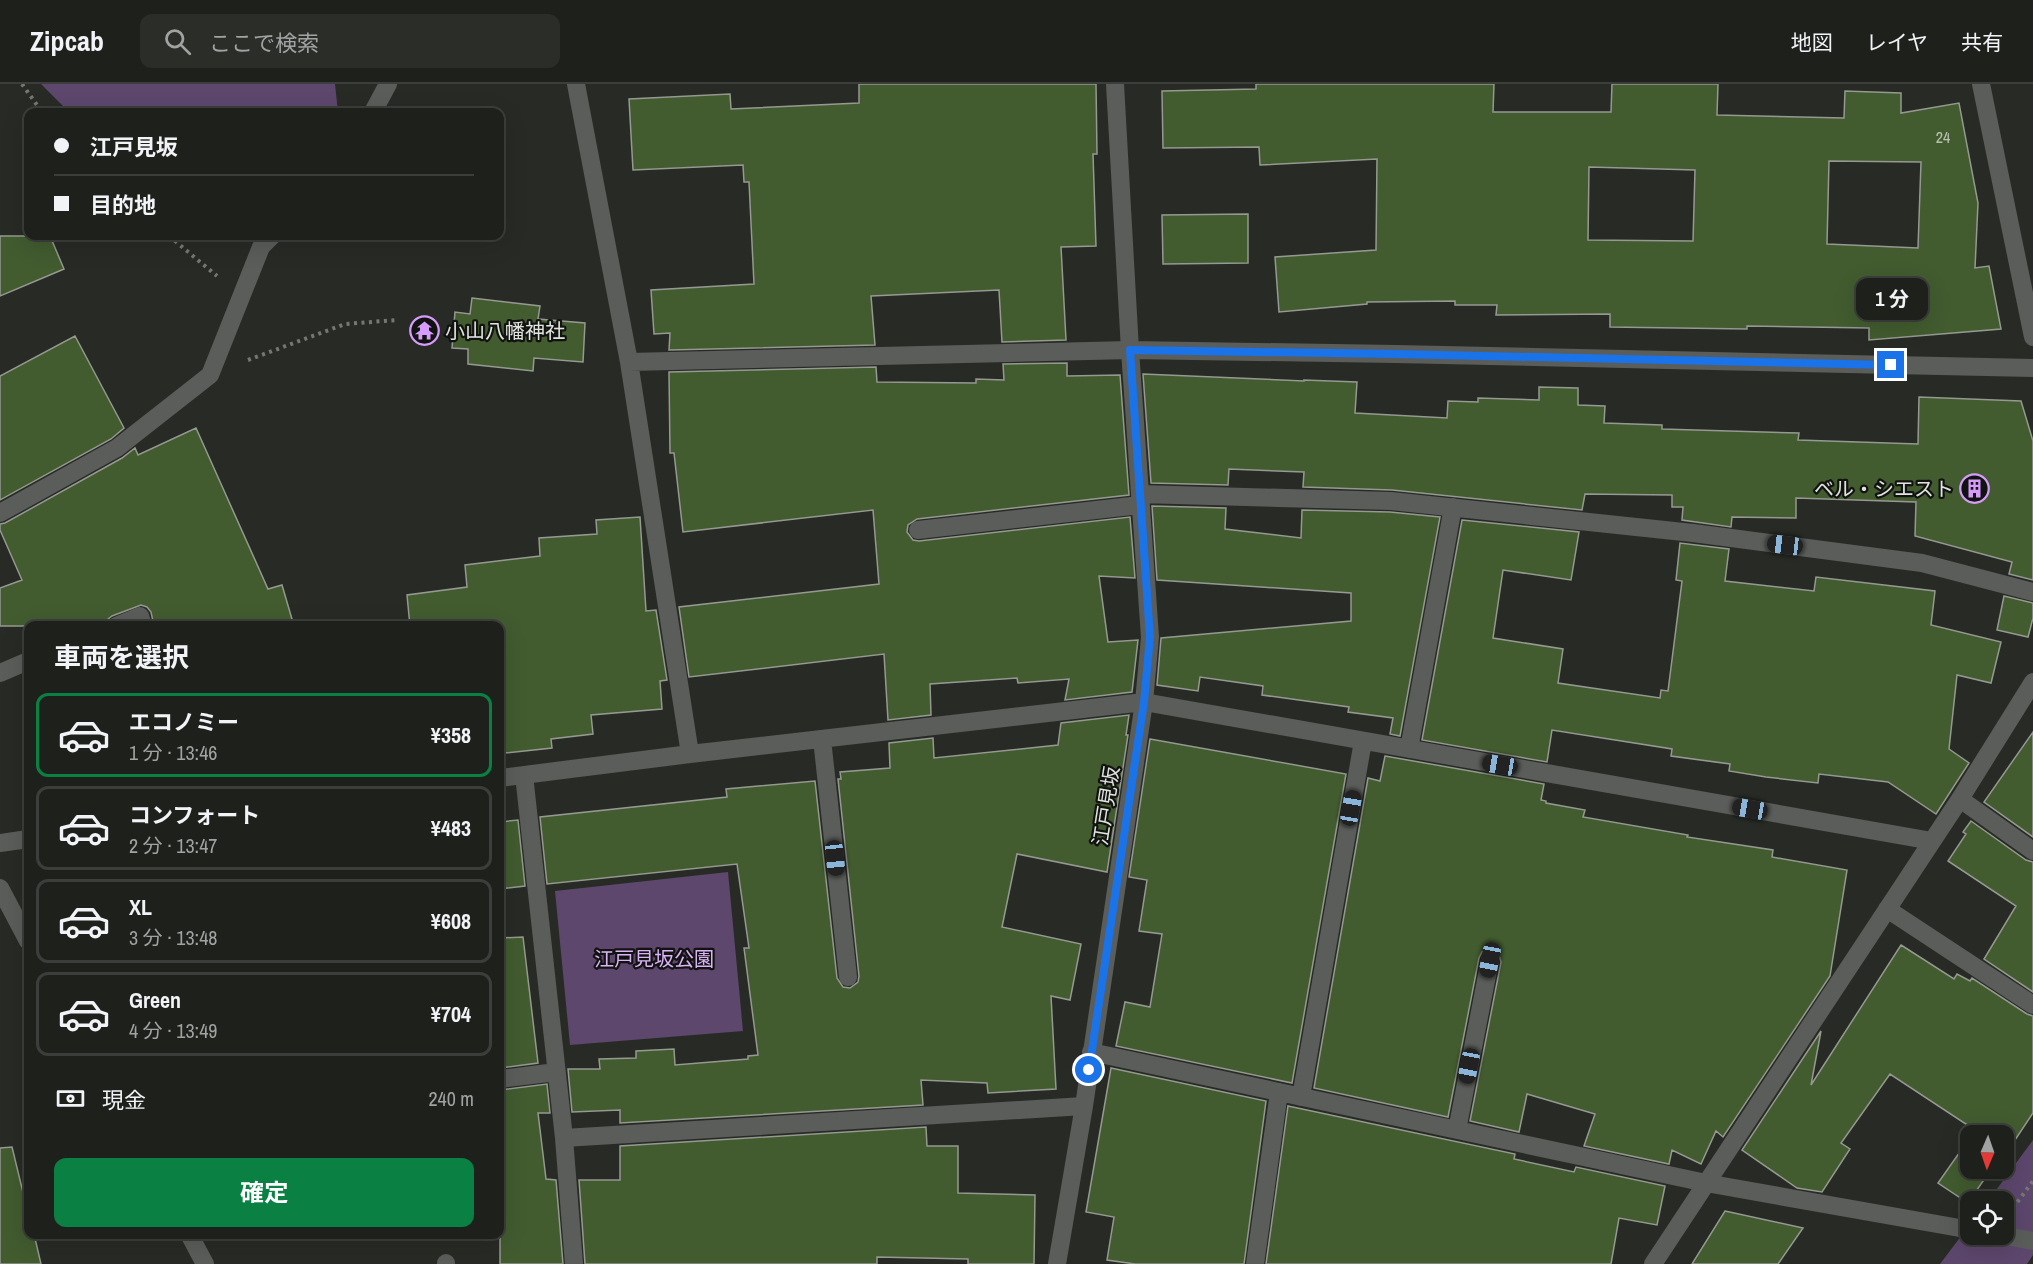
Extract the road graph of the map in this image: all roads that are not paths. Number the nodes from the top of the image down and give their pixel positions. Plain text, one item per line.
1 (388, 84) edge
2 (576, 84) edge
3 (1116, 84) edge
4 (1981, 84) edge
5 (375, 108) edge
6 (268, 240) edge
7 (2033, 337) edge
8 (1130, 350) junction
9 (629, 362) junction
10 (2033, 368) edge
11 (1140, 499) junction
12 (1453, 507) junction
13 (0, 513) edge
14 (918, 530) dead end
15 (2033, 592) edge
16 (128, 621) edge
17 (142, 621) edge
18 (24, 663) edge
19 (0, 673) edge
20 (2033, 682) edge
21 (1144, 702) junction
22 (822, 739) junction
23 (1362, 741) junction
24 (1409, 749) junction
25 (690, 754) junction
26 (524, 775) junction
27 (504, 778) edge
28 (1959, 799) junction
29 (24, 840) edge
30 (1932, 841) junction
31 (0, 843) edge
32 (2033, 851) edge
33 (0, 888) edge
34 (1887, 909) junction
35 (24, 933) edge
36 (1490, 960) dead end
37 (848, 977) dead end
38 (2033, 1005) edge
39 (1091, 1052) junction
40 (556, 1072) junction
41 (504, 1078) edge
42 (1279, 1092) junction
43 (1301, 1097) junction
44 (1084, 1106) junction
45 (1457, 1130) junction
46 (564, 1138) junction
47 (1706, 1183) junction
48 (1960, 1228) edge
49 (2014, 1238) edge
50 (192, 1239) edge
51 (2033, 1241) edge
52 (205, 1264) edge
53 (574, 1264) edge
54 (1057, 1264) edge
55 (1255, 1264) edge
56 (1653, 1264) edge

1 - 5 street
2 - 9 street
3 - 8 street, 江戸見坂
4 - 7 street
6 - 13 street
8 - 9 street
8 - 10 street
8 - 11 street, 江戸見坂
9 - 25 street
11 - 12 street
11 - 14 street
11 - 21 street, 江戸見坂
12 - 15 street
12 - 24 street
16 - 17 street
18 - 19 street
20 - 28 street
21 - 22 street
21 - 23 street
21 - 39 street, 江戸見坂
22 - 25 street
22 - 37 street
23 - 24 street
23 - 43 street
24 - 30 street
25 - 26 street
26 - 27 street
26 - 40 street
28 - 30 street
28 - 32 street
29 - 31 street
30 - 34 street
33 - 35 street
34 - 38 street
34 - 47 street
36 - 45 street
39 - 42 street
39 - 44 street, 江戸見坂
40 - 41 street
40 - 46 street
42 - 43 street
42 - 55 street
43 - 45 street
44 - 46 street
44 - 54 street, 江戸見坂
45 - 47 street
46 - 53 street
47 - 48 street
47 - 56 street
49 - 51 street
50 - 52 street

